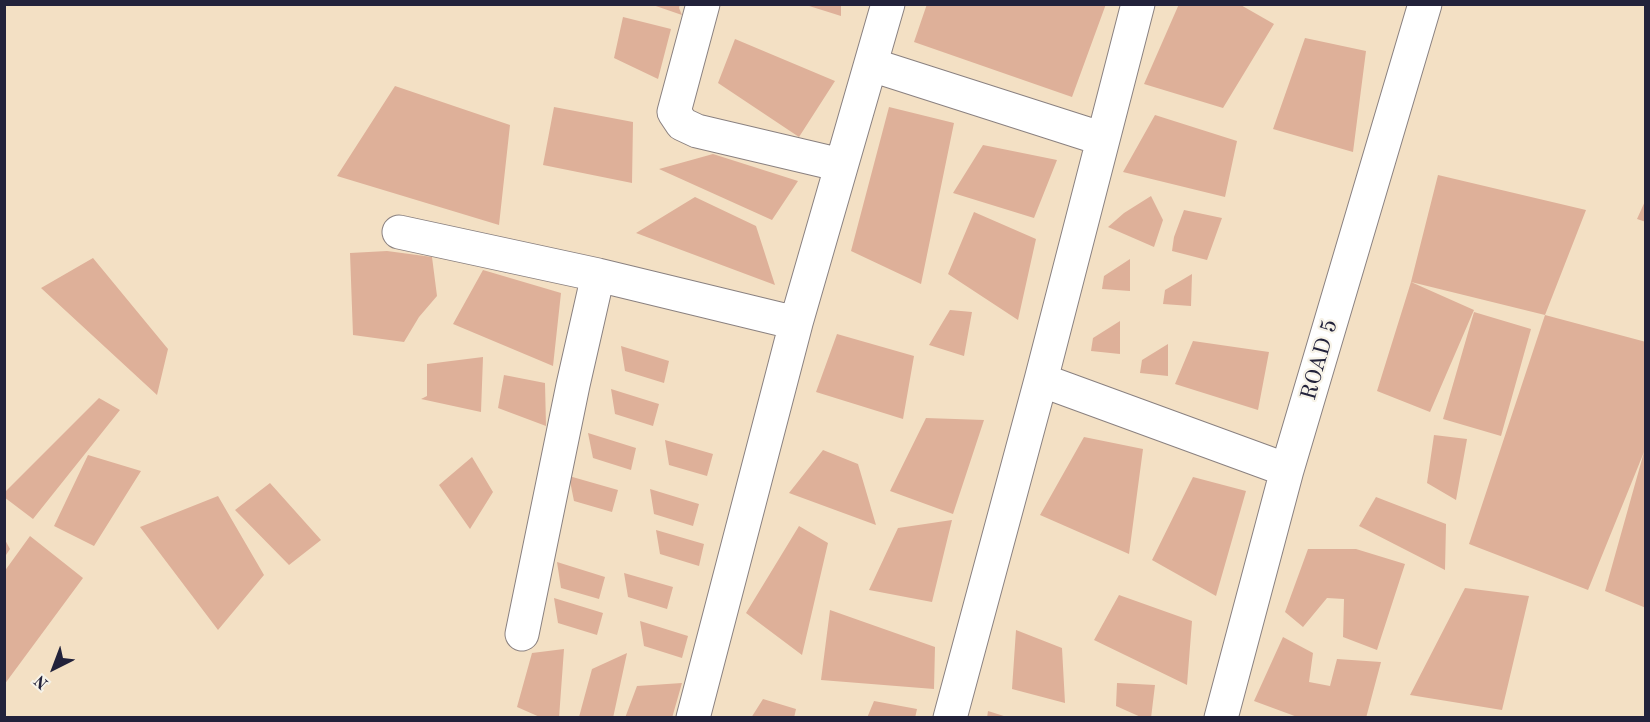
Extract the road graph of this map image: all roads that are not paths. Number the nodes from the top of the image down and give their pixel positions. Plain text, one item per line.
1 (703, 4) edge
2 (888, 4) edge
3 (1138, 4) edge
4 (1425, 4) edge
5 (872, 65) junction
6 (1103, 139) junction
7 (841, 165) junction
8 (399, 232) dead end
9 (598, 275) junction
10 (796, 323) junction
11 (1041, 380) junction
12 (1287, 470) junction
13 (522, 634) dead end
14 (693, 717) edge
15 (950, 717) edge
16 (1221, 717) edge

1 - 7 street
2 - 5 street
3 - 6 street
4 - 12 street, ROAD 5
5 - 6 street
5 - 7 street
6 - 11 street
7 - 10 street
8 - 9 street
9 - 10 street
9 - 13 street
10 - 14 street
11 - 12 street
11 - 15 street
12 - 16 street, ROAD 5

